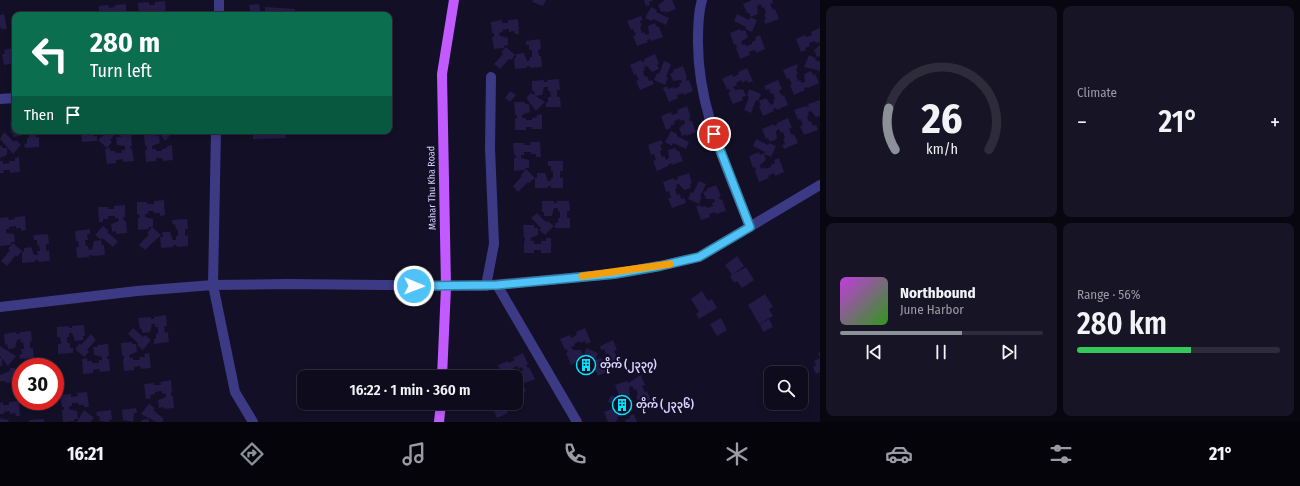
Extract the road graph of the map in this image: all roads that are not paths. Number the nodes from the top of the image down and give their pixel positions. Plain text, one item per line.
1 (219, 0) edge
2 (454, 0) edge
3 (702, 0) edge
4 (219, 12) edge
5 (491, 77) dead end
6 (12, 98) edge
7 (0, 99) edge
8 (216, 134) edge
9 (820, 185) edge
10 (750, 227) junction
11 (213, 285) junction
12 (497, 285) junction
13 (486, 286) junction
14 (446, 287) junction
15 (0, 307) edge
16 (442, 370) edge
17 (440, 410) edge
18 (253, 422) edge
19 (439, 422) edge
20 (577, 422) edge

1 - 4 street
2 - 14 main road, Mahar Thu Kha Road
3 - 10 street
5 - 13 street
6 - 7 street
8 - 11 street
9 - 10 street
10 - 12 street
11 - 14 street
11 - 15 street
11 - 18 street
12 - 13 street
12 - 20 street
13 - 14 street
14 - 16 main road, Mahar Thu Kha Road
17 - 19 main road

